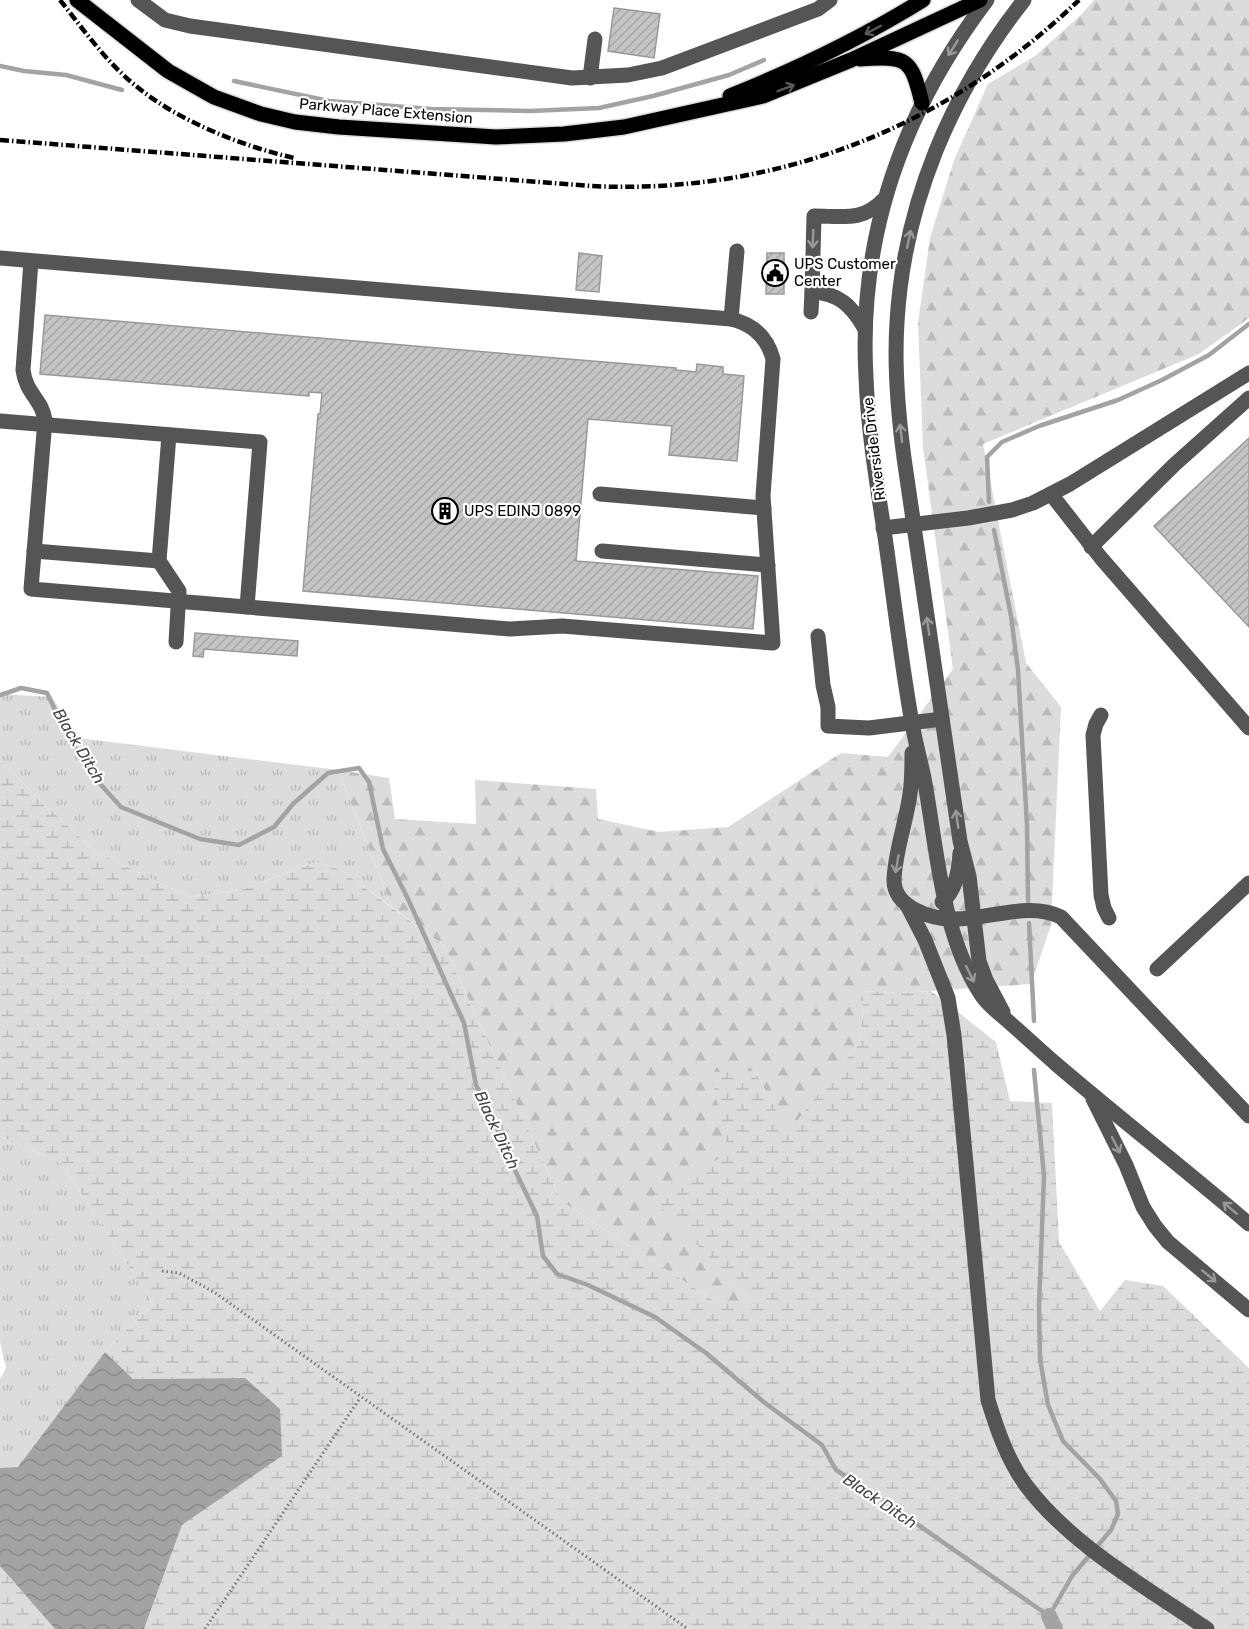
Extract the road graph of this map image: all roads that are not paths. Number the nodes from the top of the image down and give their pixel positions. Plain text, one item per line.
1 (77, 0) edge
2 (138, 0) edge
3 (830, 0) edge
4 (923, 0) edge
5 (980, 0) edge
6 (987, 0) edge
7 (1024, 0) edge
8 (595, 39) dead end
9 (851, 60) junction
10 (590, 78) junction
11 (922, 103) junction
12 (688, 112) junction
13 (885, 198) junction
14 (737, 251) dead end
15 (0, 258) edge
16 (31, 261) junction
17 (812, 292) junction
18 (811, 312) dead end
19 (731, 319) junction
20 (865, 329) junction
21 (1247, 379) edge
22 (1249, 398) edge
23 (0, 421) edge
24 (45, 425) junction
25 (170, 435) junction
26 (600, 494) dead end
27 (1051, 495) junction
28 (764, 508) junction
29 (914, 525) junction
30 (884, 528) junction
31 (1092, 547) junction
32 (34, 551) junction
33 (602, 551) dead end
34 (159, 561) junction
35 (768, 565) junction
36 (179, 601) junction
37 (247, 607) junction
38 (818, 636) dead end
39 (176, 642) dead end
40 (1101, 715) dead end
41 (942, 719) junction
42 (912, 723) junction
43 (1249, 728) edge
44 (960, 841) junction
45 (969, 876) junction
46 (1249, 883) edge
47 (945, 899) junction
48 (907, 905) junction
49 (1001, 913) junction
50 (974, 917) junction
51 (1109, 918) dead end
52 (950, 919) junction
53 (1157, 969) dead end
54 (1009, 1022) junction
55 (1090, 1093) junction
56 (1249, 1116) edge
57 (1249, 1224) edge
58 (1249, 1310) edge
59 (1207, 1629) edge

1 - 12 main road, Parkway Place Extension
2 - 10 street
3 - 10 street
4 -> 12 main road, Parkway Place Extension
5 - 9 main road, Parkway Place Extension
6 -> 11 street, Riverside Drive
29 -> 7 street, Riverside Drive
8 - 10 street
9 - 11 main road
12 -> 9 main road, Parkway Place Extension
11 - 13 street, Riverside Drive
13 -> 17 street
13 - 20 street, Riverside Drive
14 - 19 street
15 - 16 street
16 - 19 street
16 - 24 street
17 - 18 street
17 - 20 street
19 - 28 street
20 - 30 street, Riverside Drive
21 - 27 street
22 - 31 street
23 - 24 street
24 - 25 street
24 - 32 street
25 - 34 street
25 - 37 street
26 - 28 street
27 - 29 street
27 - 31 street
28 - 35 street
29 - 30 street
41 -> 29 street, Riverside Drive
30 - 42 street, Riverside Drive
31 - 43 street
32 - 34 street
32 - 36 street
33 - 35 street
34 - 36 street
35 - 37 street
36 - 37 street
36 - 39 street
38 - 42 street
40 - 51 street
41 - 42 street
44 -> 41 street, Riverside Drive
42 - 47 street, Riverside Drive
42 -> 48 street
44 - 45 street, Riverside Drive
44 - 47 street
45 - 49 street
45 - 50 street, Riverside Drive
46 - 53 street
47 - 48 street
47 - 52 street, Riverside Drive
48 - 52 street
48 - 59 street
49 - 50 street
49 - 56 street
50 - 52 street
50 - 54 street, Riverside Drive
52 -> 54 street, Riverside Drive
54 - 55 street, Riverside Drive
57 -> 55 street, Riverside Drive
55 -> 58 street

